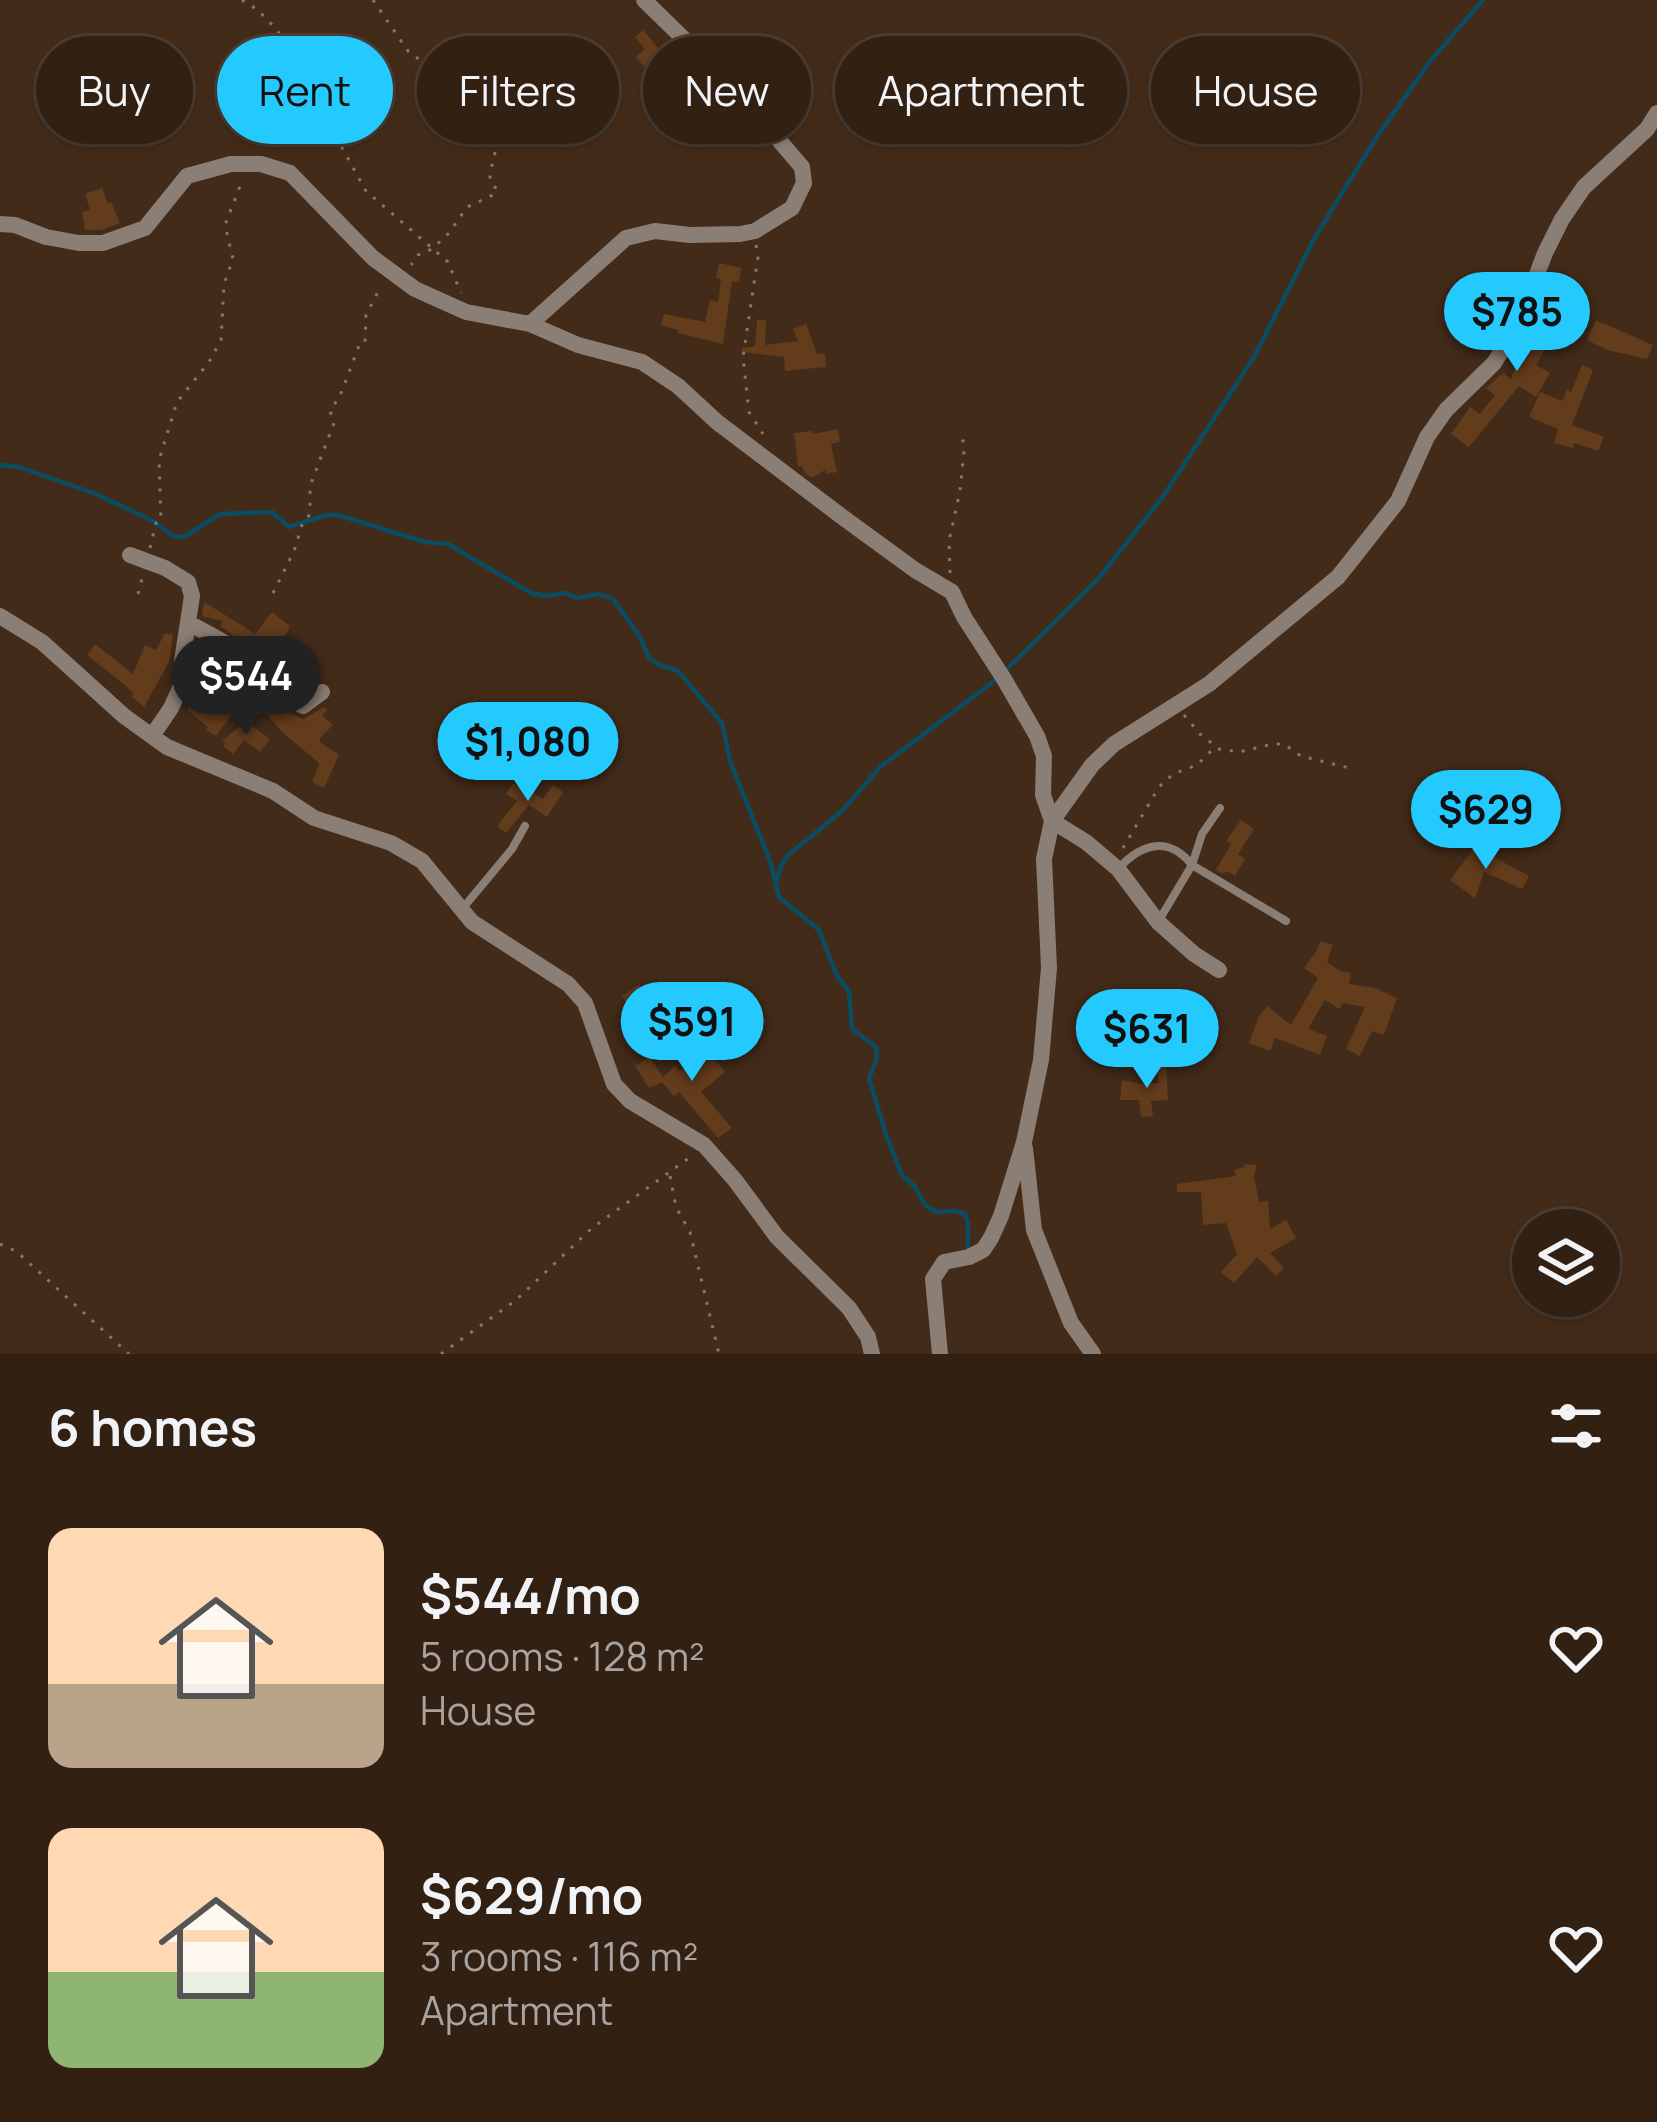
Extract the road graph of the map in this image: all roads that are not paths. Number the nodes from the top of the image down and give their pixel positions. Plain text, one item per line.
1 (644, 0) edge
2 (1657, 113) edge
3 (0, 224) edge
4 (530, 324) junction
5 (138, 558) road end
6 (0, 616) edge
7 (189, 623) junction
8 (322, 692) dead end
9 (152, 736) junction
10 (1220, 808) dead end
11 (1052, 821) junction
12 (525, 826) dead end
13 (1192, 865) junction
14 (1116, 867) junction
15 (462, 909) junction
16 (1286, 921) dead end
17 (1158, 922) junction
18 (1219, 970) dead end
19 (1024, 1142) junction
20 (872, 1354) edge
21 (940, 1354) edge
22 (1093, 1354) edge

1 - 4 street
2 - 11 street
3 - 4 street
4 - 11 street
5 - 7 street
6 - 9 street
7 - 8 street
7 - 9 street
9 - 15 street
10 - 13 lane
11 - 14 street
11 - 19 street
12 - 15 lane
13 - 14 lane
13 - 16 lane
13 - 17 lane
14 - 17 street
15 - 20 street
17 - 18 street
19 - 21 street
19 - 22 street

